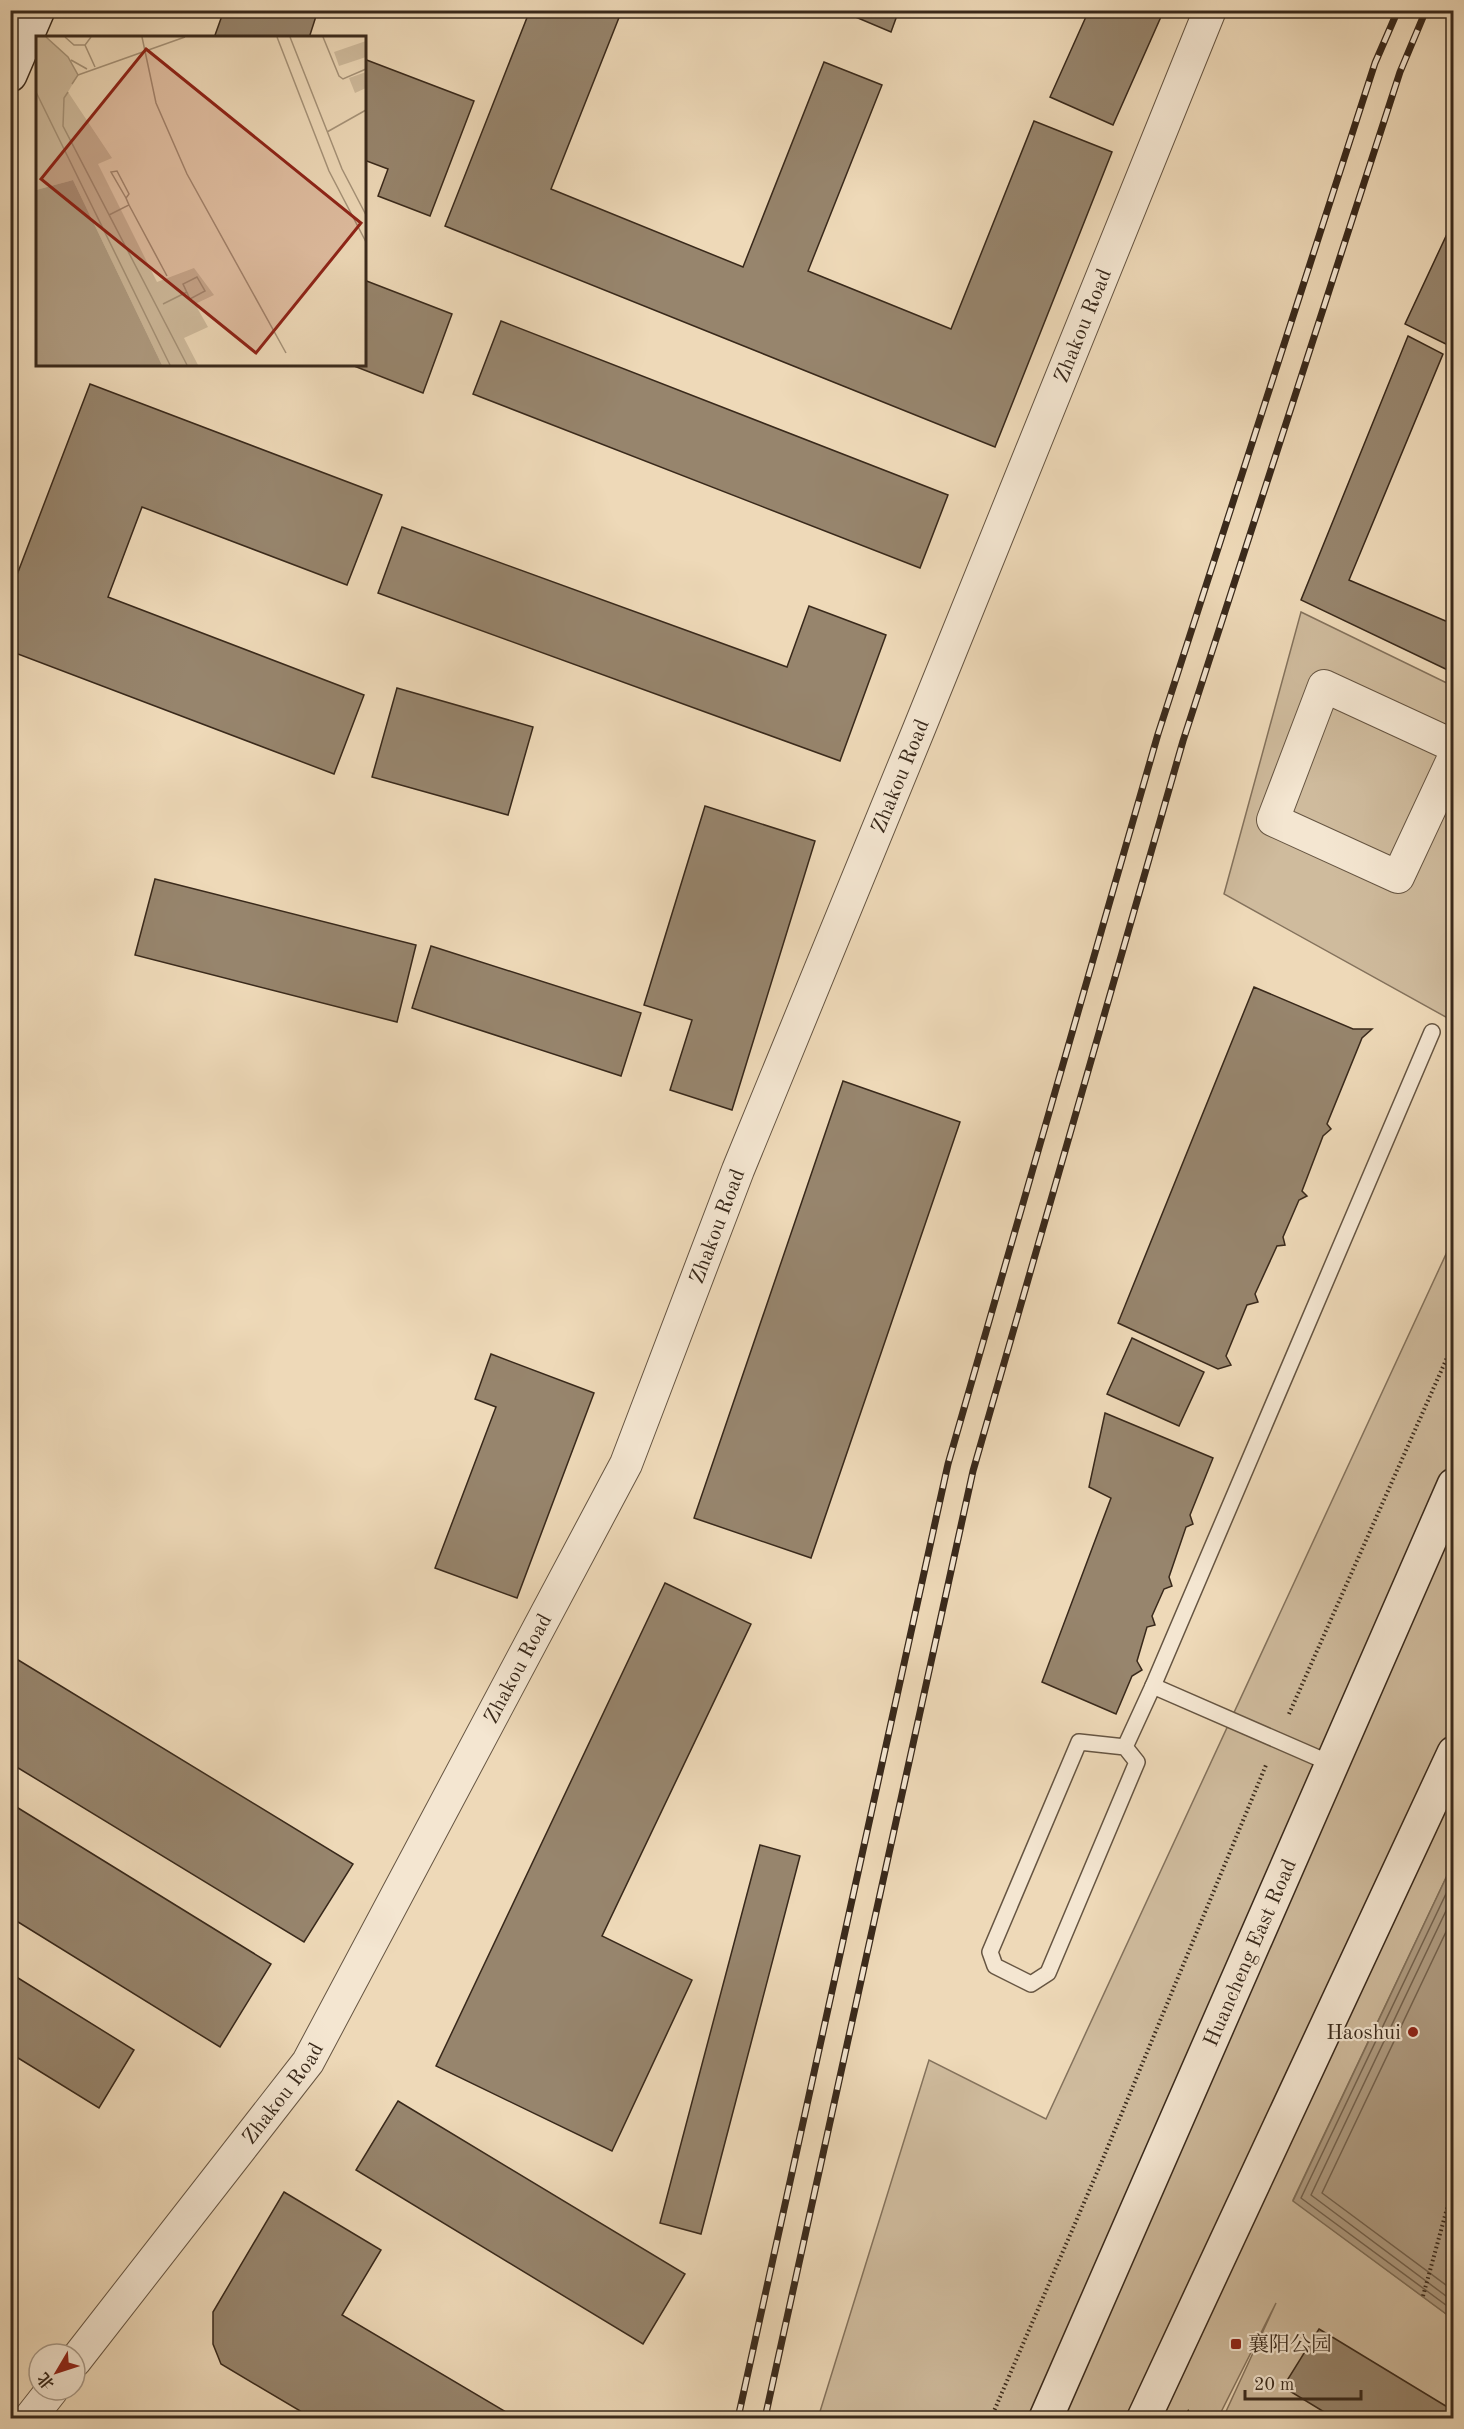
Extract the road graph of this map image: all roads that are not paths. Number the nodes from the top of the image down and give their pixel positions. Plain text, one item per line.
1 (38, 10) edge
2 (1210, 10) edge
3 (10, 75) edge
4 (1454, 746) edge
5 (1454, 757) edge
6 (1441, 817) edge
7 (1432, 1032) dead end
8 (1454, 1485) edge
9 (1154, 1686) junction
10 (1125, 1747) junction
11 (1454, 1753) edge
12 (1332, 1764) junction
13 (87, 2346) edge
14 (43, 2402) edge
15 (30, 2418) edge
16 (1046, 2418) edge
17 (1144, 2418) edge

1 - 3 main road
2 - 13 street, Zhakou Road
4 - 6 street
5 - 6 street
7 - 9 lane
8 - 12 main road, Huancheng East Road
9 - 10 lane
9 - 12 lane
10 - 10 lane
11 - 17 main road
12 - 16 main road, Huancheng East Road
14 - 15 street

